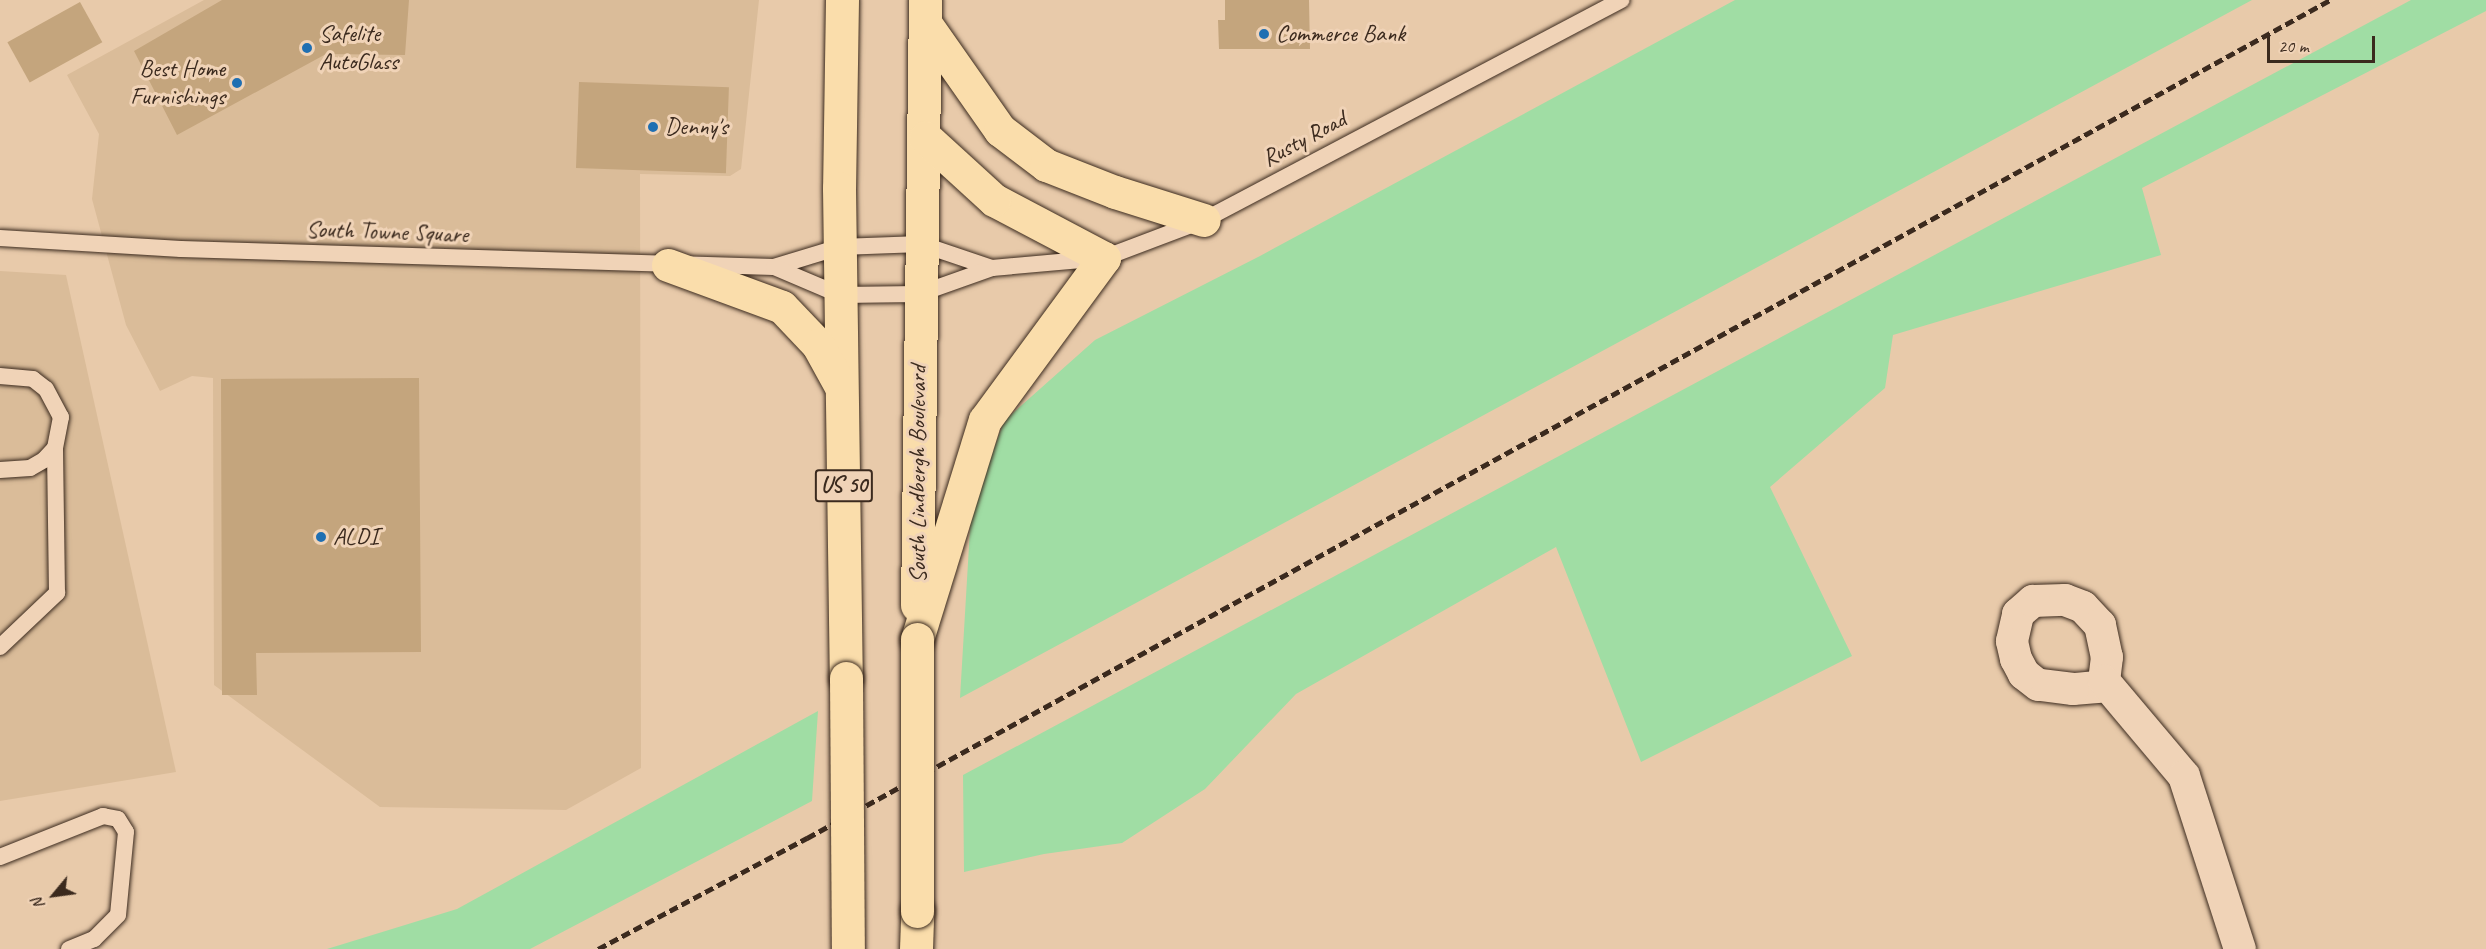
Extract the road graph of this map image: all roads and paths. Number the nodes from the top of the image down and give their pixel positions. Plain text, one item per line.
1 (842, 0) edge
2 (1622, 0) edge
3 (925, 12) edge
4 (925, 137) junction
5 (1204, 220) junction
6 (0, 238) edge
7 (921, 244) junction
8 (840, 247) junction
9 (1104, 258) junction
10 (668, 265) junction
11 (774, 267) junction
12 (992, 268) junction
13 (919, 294) junction
14 (840, 295) junction
15 (0, 376) edge
16 (842, 388) junction
17 (55, 448) junction
18 (0, 470) edge
19 (917, 639) junction
20 (0, 647) edge
21 (2104, 681) dead end
22 (0, 857) edge
23 (69, 949) edge
24 (848, 949) edge
25 (916, 949) edge
26 (2241, 949) edge

1 - 8 main road, US 50
2 - 5 lane, Rusty Road
3 - 4 main road, South Lindbergh Boulevard
3 - 5 main road
4 - 7 main road, South Lindbergh Boulevard
4 - 9 main road
5 - 9 lane, Rusty Road
6 - 10 lane, South Towne Square
7 - 8 lane, South Towne Square
7 - 12 lane, Rusty Road
7 - 13 main road, South Lindbergh Boulevard
8 - 11 lane, South Towne Square
8 - 14 main road, US 50
9 - 12 lane, Rusty Road
9 - 19 main road
10 - 11 lane, South Towne Square
10 - 16 main road
11 - 14 lane, South Towne Square
12 - 13 lane, Rusty Road
13 - 14 lane, Rusty Road
13 - 19 main road, South Lindbergh Boulevard
14 - 16 main road, US 50
15 - 17 lane
16 - 24 main road, US 50, bridge
17 - 18 lane
17 - 20 lane
19 - 25 main road, South Lindbergh Boulevard, bridge
21 - 26 street
22 - 23 lane

